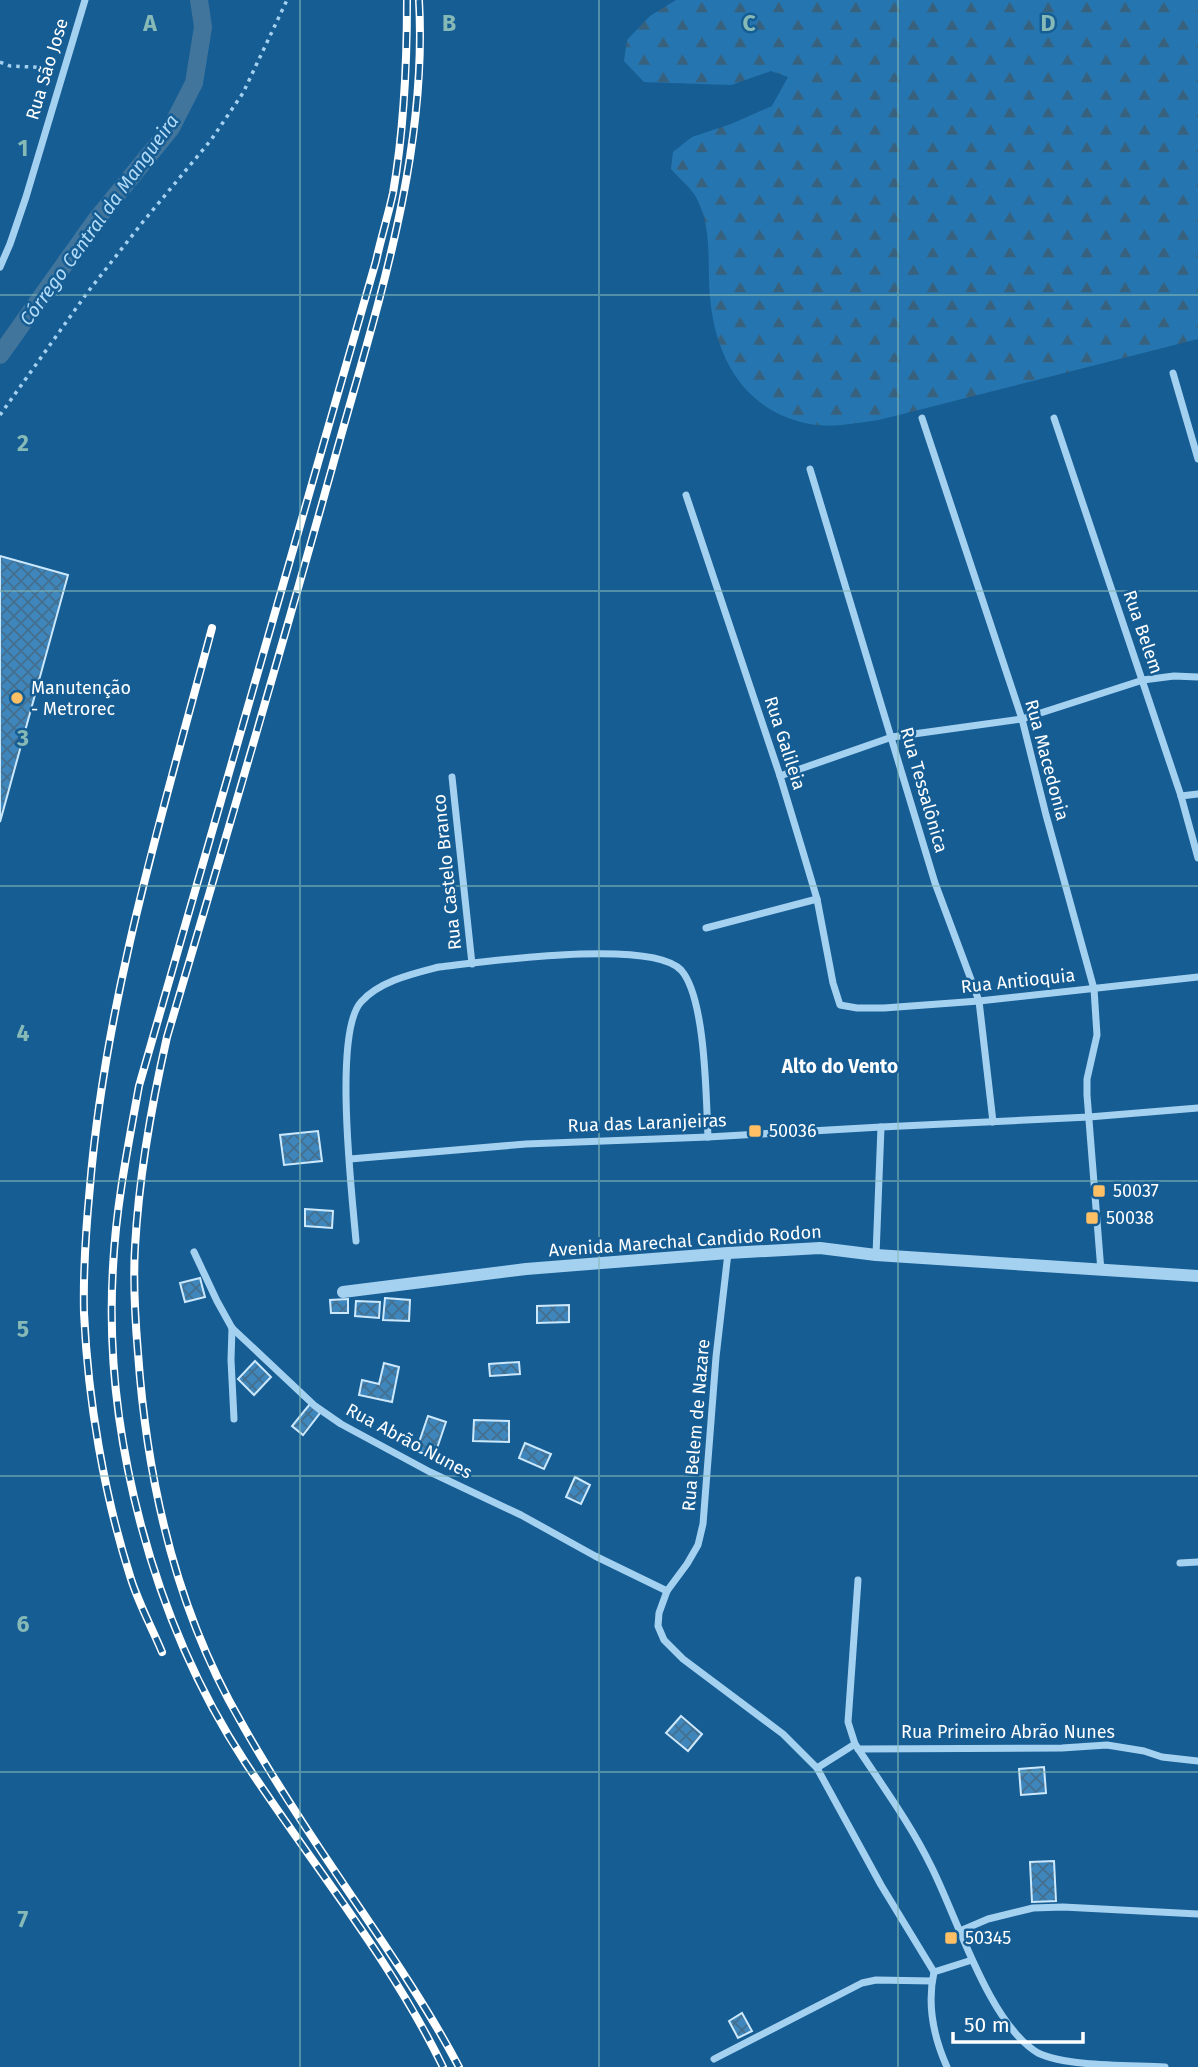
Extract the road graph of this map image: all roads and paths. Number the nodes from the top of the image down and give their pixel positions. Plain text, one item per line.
1 (85, 0) edge
2 (287, 0) edge
3 (0, 62) edge
4 (64, 69) junction
5 (0, 267) edge
6 (1173, 373) dead end
7 (0, 415) edge
8 (922, 418) dead end
9 (1054, 418) dead end
10 (1198, 458) edge
11 (810, 469) dead end
12 (686, 495) dead end
13 (1198, 677) edge
14 (1143, 680) junction
15 (1021, 719) junction
16 (892, 737) junction
17 (780, 776) junction
18 (452, 778) dead end
19 (1198, 794) edge
20 (1181, 796) junction
21 (1198, 858) edge
22 (817, 899) junction
23 (706, 928) dead end
24 (472, 964) junction
25 (1198, 977) edge
26 (1094, 989) junction
27 (979, 1001) junction
28 (840, 1006) joint
29 (1198, 1111) edge
30 (1089, 1117) junction
31 (993, 1122) junction
32 (881, 1127) junction
33 (708, 1137) junction
34 (350, 1159) junction
35 (356, 1241) dead end
36 (194, 1252) dead end
37 (728, 1253) junction
38 (876, 1255) junction
39 (1101, 1271) junction
40 (1198, 1276) edge
41 (343, 1292) dead end
42 (232, 1328) junction
43 (234, 1419) dead end
44 (1198, 1562) edge
45 (1180, 1563) dead end
46 (858, 1580) dead end
47 (667, 1591) junction
48 (856, 1746) junction
49 (1198, 1761) edge
50 (817, 1768) junction
51 (1198, 1914) edge
52 (960, 1931) junction
53 (972, 1959) junction
54 (934, 1972) junction
55 (932, 1981) junction
56 (714, 2059) dead end
57 (947, 2067) edge
58 (1159, 2067) edge
59 (1164, 2067) edge

1 - 4 street, Rua São Jose
2 - 7 path
3 - 4 path
4 - 5 street, Rua São Jose
6 - 10 street
8 - 15 street, Rua Macedonia
9 - 14 street, Rua Belem
11 - 16 street, Rua Tessalônica
12 - 17 street, Rua Galileia
13 - 14 street
14 - 15 street
14 - 20 street, Rua Belem
15 - 16 street
15 - 26 street, Rua Macedonia
16 - 17 street
16 - 27 street, Rua Tessalônica
17 - 22 street, Rua Galileia
18 - 24 street, Rua Castelo Branco
19 - 20 street
20 - 21 street, Rua Belem
22 - 23 street
22 - 28 street, Rua Galileia
24 - 33 street, Rua Castelo Branco
24 - 34 street, Rua Castelo Branco
25 - 26 street, Rua Antioquia
26 - 27 street, Rua Antioquia
26 - 30 street, Rua Macedonia
27 - 28 street, Rua Antioquia
27 - 31 street, Rua Tessalônica
29 - 30 street, Rua das Laranjeiras
30 - 31 street, Rua das Laranjeiras
30 - 39 street, Rua Macedonia
31 - 32 street, Rua das Laranjeiras
32 - 33 street, Rua das Laranjeiras
32 - 38 street
33 - 34 street, Rua das Laranjeiras
34 - 35 street
36 - 42 street, Rua Abrão Nunes
37 - 38 street, Avenida Marechal Candido Rodon
37 - 41 street, Avenida Marechal Candido Rodon
37 - 47 street, Rua Belem de Nazare
38 - 39 street, Avenida Marechal Candido Rodon
39 - 40 street, Avenida Marechal Candido Rodon
42 - 43 street
42 - 47 street, Rua Abrão Nunes
44 - 45 street
46 - 48 street
47 - 50 street
48 - 49 street, Rua Primeiro Abrão Nunes
48 - 50 street
48 - 52 street
50 - 54 street
51 - 52 street
52 - 53 street
53 - 54 street
53 - 58 street
54 - 55 street
55 - 56 street
55 - 57 street
58 - 59 street

